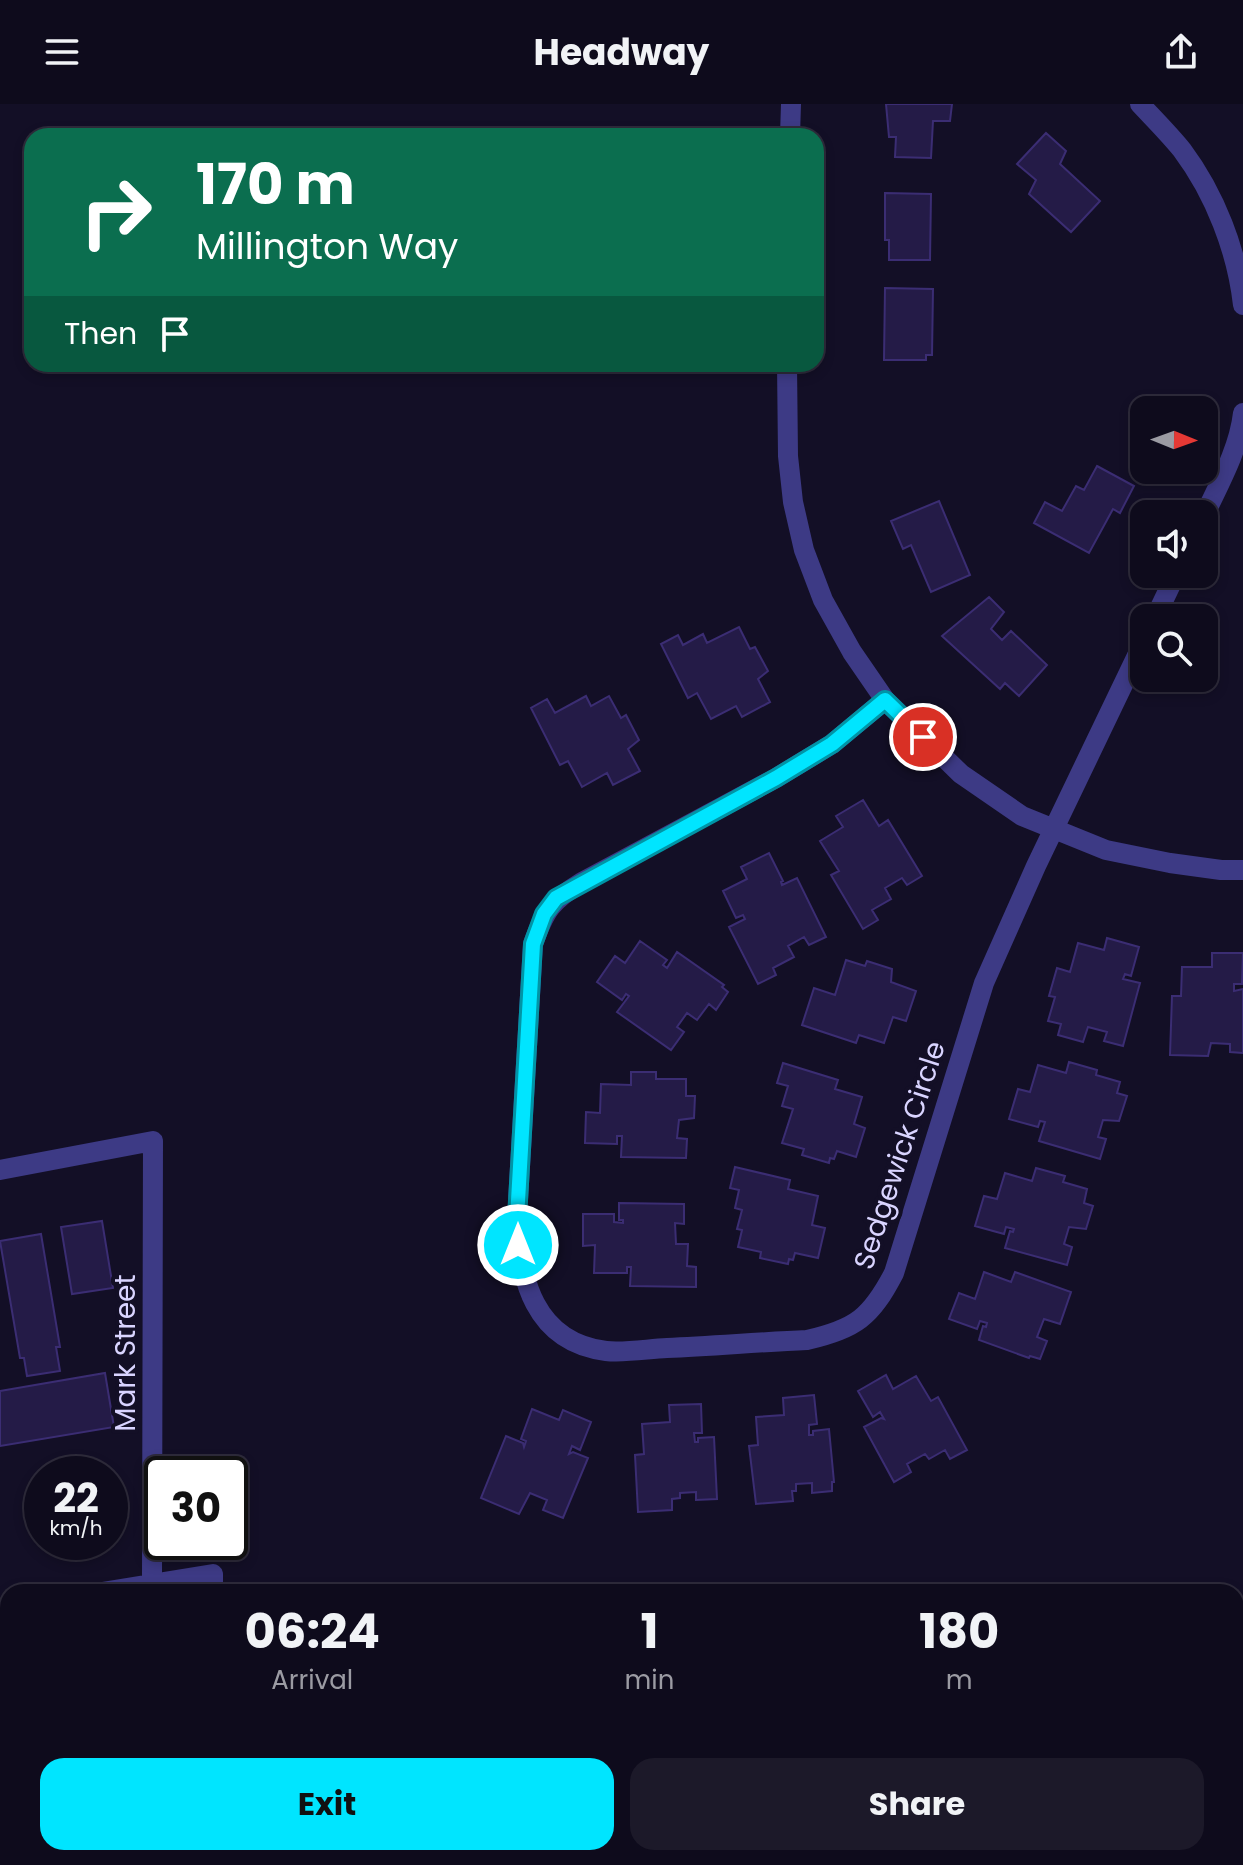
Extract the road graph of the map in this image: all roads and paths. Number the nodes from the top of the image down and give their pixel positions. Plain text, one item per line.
1 (791, 104) edge
2 (1140, 104) edge
3 (790, 128) edge
4 (1243, 305) edge
5 (787, 372) edge
6 (1243, 413) edge
7 (1212, 500) edge
8 (1130, 670) edge
9 (885, 700) junction
10 (1055, 828) junction
11 (1243, 870) edge
12 (0, 1170) edge
13 (152, 1582) junction
14 (142, 1584) edge
15 (213, 1584) edge

1 - 3 street
2 - 4 street
5 - 9 street
6 - 7 street
8 - 10 street, Sedgewick Circle
9 - 10 street
9 - 10 street, Sedgewick Circle
10 - 11 street
12 - 13 street, Mark Street
13 - 14 street
13 - 15 street

